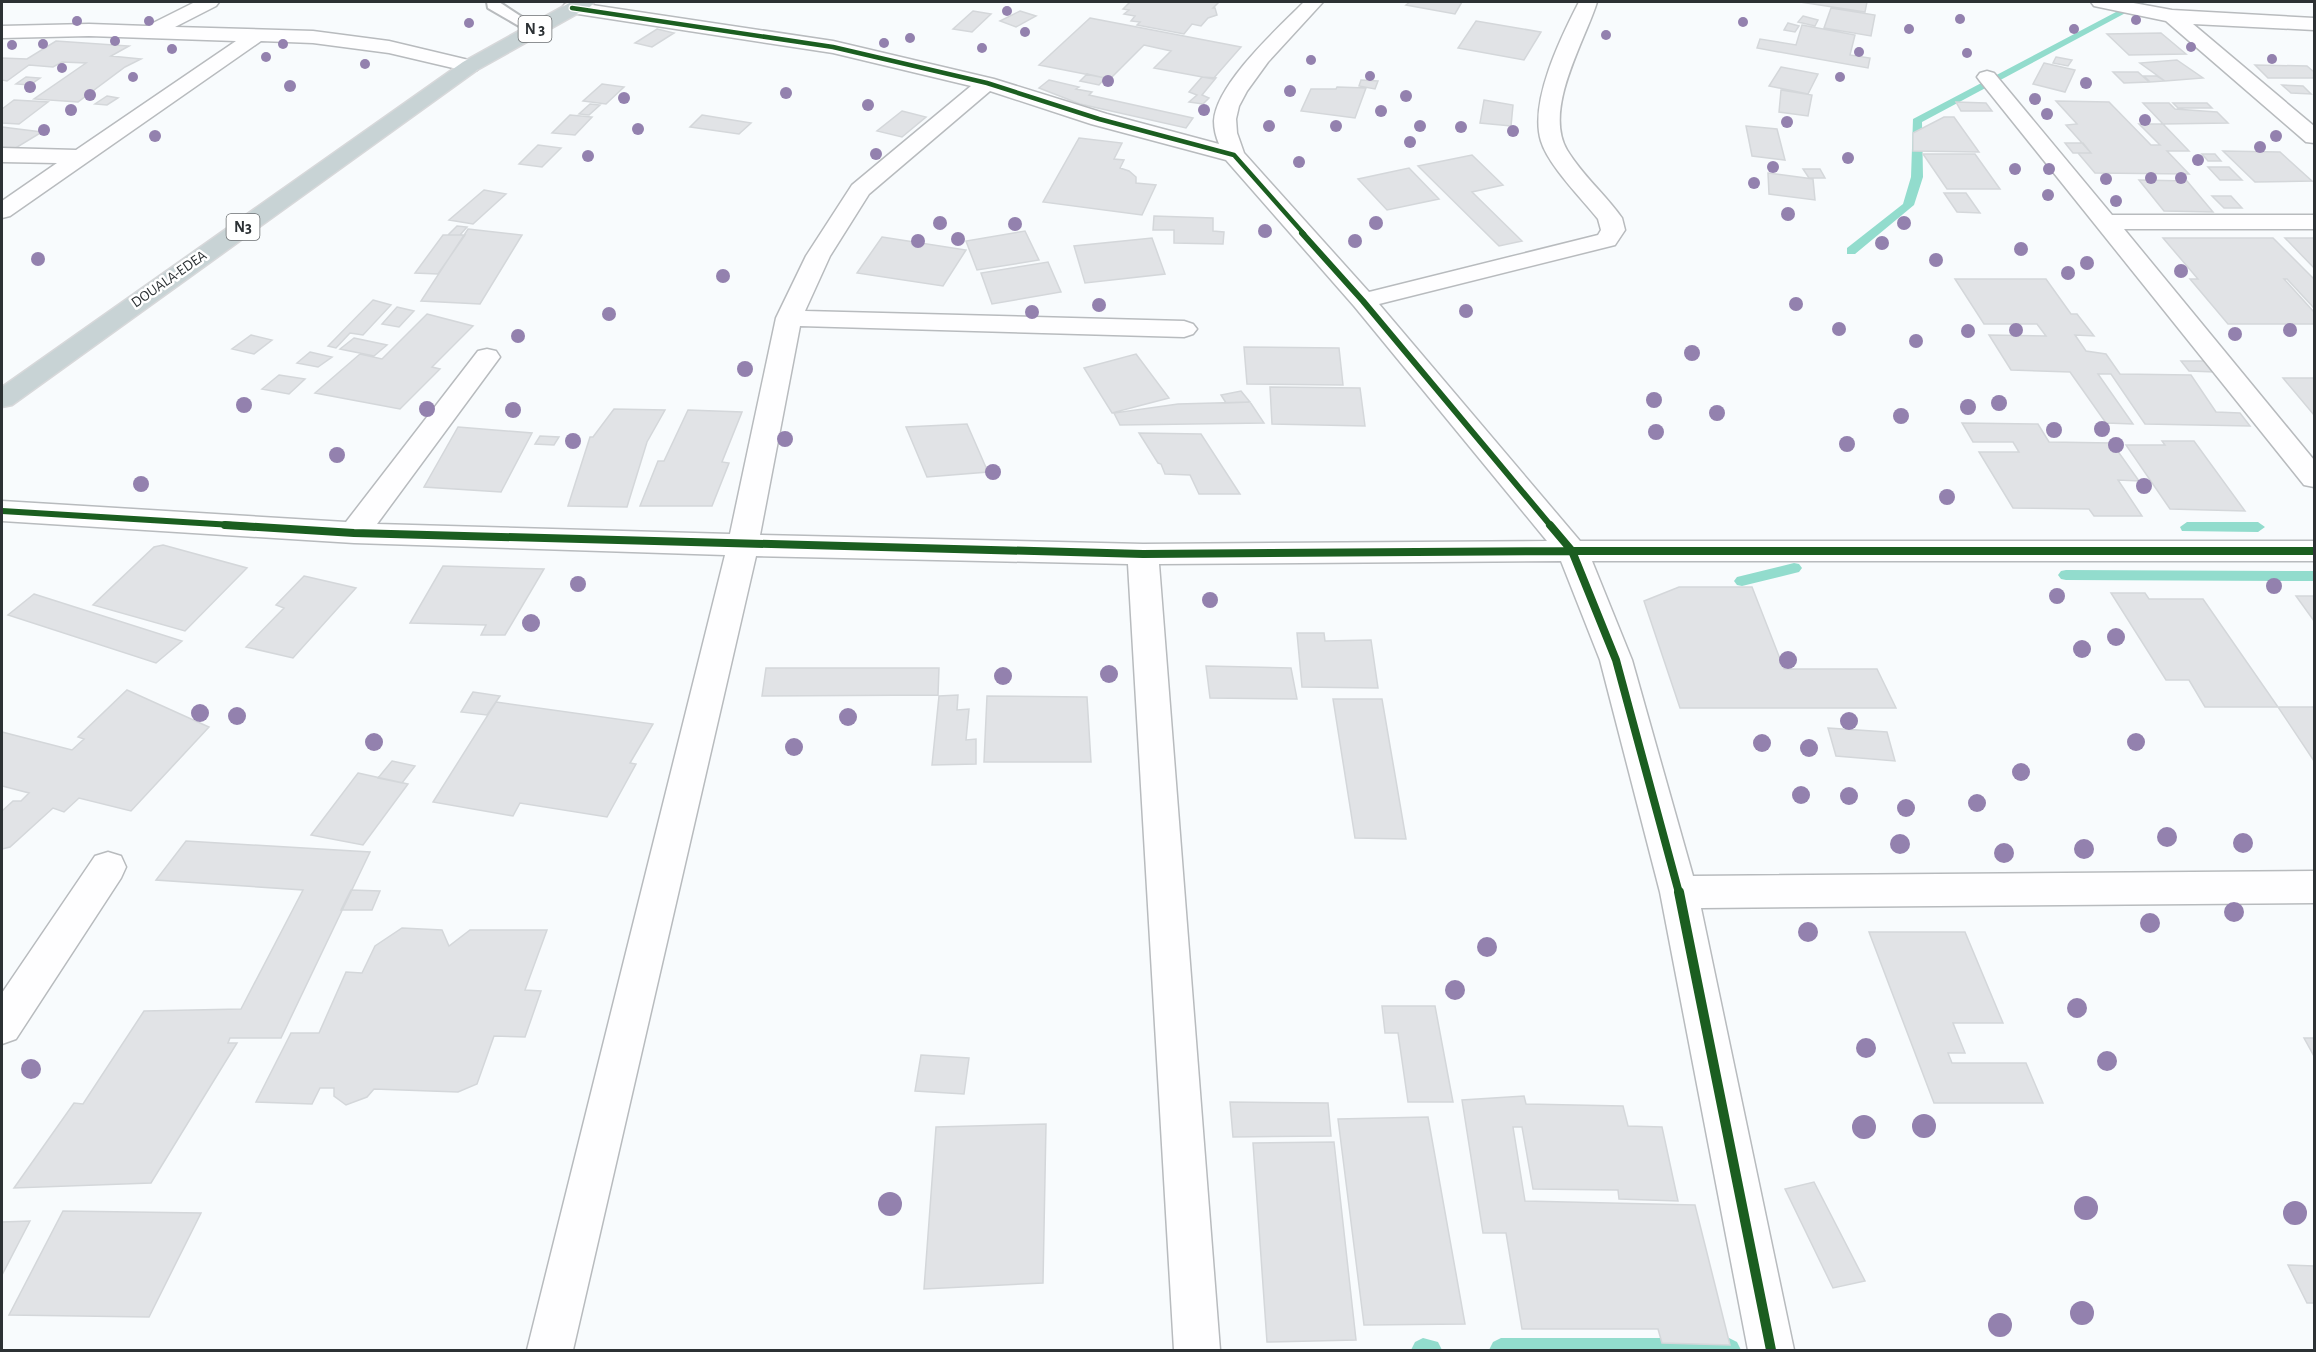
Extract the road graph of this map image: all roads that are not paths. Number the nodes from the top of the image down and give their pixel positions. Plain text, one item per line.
1 (209, 2) edge
2 (493, 2) edge
3 (1314, 2) edge
4 (1588, 2) edge
5 (2101, 2) edge
6 (570, 4) edge
7 (2172, 16) junction
8 (524, 23) junction
9 (2314, 24) edge
10 (2, 32) edge
11 (150, 32) junction
12 (256, 36) junction
13 (477, 61) junction
14 (1987, 77) dead end
15 (987, 83) junction
16 (2305, 118) edge
17 (2314, 137) edge
18 (2, 155) edge
19 (1234, 155) junction
20 (81, 157) junction
21 (2, 211) edge
22 (2106, 222) junction
23 (2314, 222) edge
24 (1363, 301) junction
25 (789, 318) junction
26 (1184, 329) dead end
27 (487, 357) dead end
28 (2, 399) edge
29 (2314, 478) edge
30 (2, 512) edge
31 (354, 533) junction
32 (743, 545) junction
33 (1572, 551) junction
34 (2314, 551) edge
35 (1143, 554) junction
36 (108, 867) dead end
37 (2314, 887) edge
38 (1679, 892) junction
39 (2, 1026) edge
40 (550, 1350) edge
41 (1197, 1350) edge
42 (1771, 1350) edge

1 - 11 street
2 - 8 lane
3 - 19 street
4 - 24 street
5 - 7 street
6 - 8 highway, N 3
6 - 13 highway, N 3
6 - 15 street
7 - 9 street
7 - 16 street
8 - 13 highway, N 3
10 - 11 street
11 - 12 street
12 - 13 street
12 - 20 street
13 - 28 highway, DOUALA-EDEA / N3
14 - 22 street
15 - 19 street
15 - 25 street
16 - 17 street
18 - 20 street
19 - 24 street
20 - 21 street
22 - 23 street
22 - 29 street
24 - 33 street
25 - 26 street
25 - 32 street
27 - 31 street
30 - 31 street
31 - 32 street
32 - 35 street
32 - 40 street
33 - 34 street
33 - 35 street
33 - 38 street
35 - 41 street
36 - 39 street
37 - 38 street
38 - 42 street

